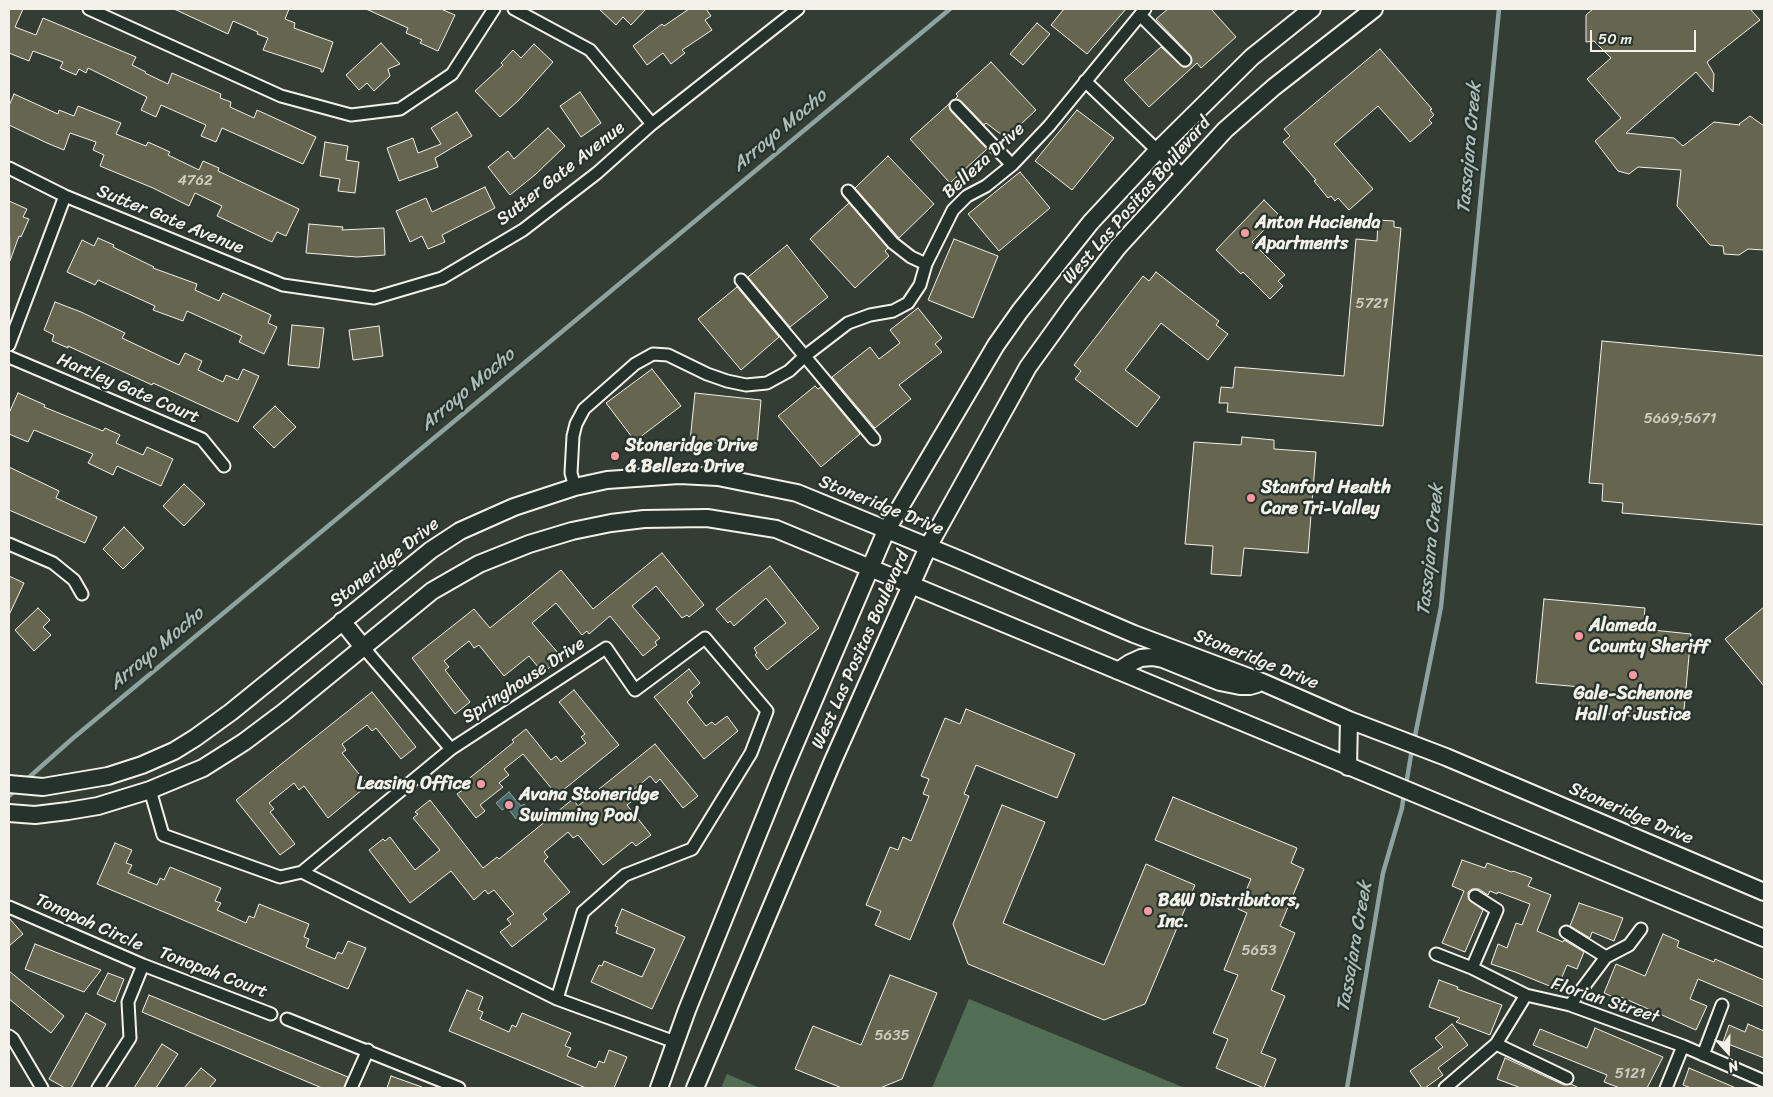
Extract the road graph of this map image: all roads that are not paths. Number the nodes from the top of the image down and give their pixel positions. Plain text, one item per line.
1 (89, 9) edge
2 (494, 9) edge
3 (514, 9) edge
4 (798, 9) edge
5 (1312, 9) edge
6 (1374, 9) edge
7 (1142, 12) edge
8 (1185, 60) dead end
9 (1085, 81) junction
10 (956, 106) dead end
11 (652, 124) junction
12 (1158, 150) junction
13 (1012, 165) junction
14 (9, 168) edge
15 (1183, 174) junction
16 (848, 191) dead end
17 (65, 196) junction
18 (926, 264) junction
19 (741, 280) dead end
20 (9, 345) edge
21 (805, 356) junction
22 (9, 357) edge
23 (874, 439) dead end
24 (224, 466) dead end
25 (575, 487) junction
26 (886, 530) junction
27 (9, 544) edge
28 (928, 547) junction
29 (870, 568) junction
30 (911, 585) junction
31 (82, 594) dead end
32 (342, 621) junction
33 (363, 647) junction
34 (1118, 671) junction
35 (1262, 682) junction
36 (1349, 720) junction
37 (451, 749) junction
38 (1348, 767) junction
39 (9, 784) edge
40 (150, 790) junction
41 (9, 813) edge
42 (302, 872) junction
43 (1764, 892) edge
44 (1475, 896) dead end
45 (9, 907) edge
46 (1641, 929) dead end
47 (1566, 932) dead end
48 (1764, 938) edge
49 (1436, 954) dead end
50 (1606, 957) junction
51 (143, 965) junction
52 (1472, 968) junction
53 (1526, 995) junction
54 (557, 999) junction
55 (1570, 1005) junction
56 (1722, 1005) dead end
57 (271, 1014) dead end
58 (287, 1019) dead end
59 (9, 1036) edge
60 (675, 1042) junction
61 (1496, 1044) junction
62 (1683, 1046) junction
63 (368, 1050) junction
64 (1703, 1055) junction
65 (1567, 1078) dead end
66 (1764, 1081) edge
67 (42, 1088) edge
68 (98, 1088) edge
69 (351, 1088) edge
70 (459, 1088) edge
71 (659, 1088) edge
72 (695, 1088) edge
73 (1445, 1088) edge
74 (1666, 1088) edge

1 - 2 street
3 - 11 street
4 - 11 street, Sutter Gate Avenue
5 - 12 main road, West Las Positas Boulevard
6 - 15 main road, West Las Positas Boulevard
7 - 8 street
7 - 9 street, Belleza Drive
9 - 12 street
9 - 13 street, Belleza Drive
10 - 13 street
11 - 17 street, Sutter Gate Avenue
12 - 15 street
12 - 26 main road, West Las Positas Boulevard
13 - 18 street, Belleza Drive
14 - 17 street, Sutter Gate Avenue
15 - 28 main road, West Las Positas Boulevard
16 - 18 street
17 - 20 street
18 - 21 street, Belleza Drive
19 - 21 street
21 - 23 street
21 - 25 street, Belleza Drive
22 - 24 street, Hartley Gate Court
25 - 26 main road, Stoneridge Drive
25 - 32 main road, Stoneridge Drive
26 - 28 main road, Stoneridge Drive
26 - 29 main road, West Las Positas Boulevard
27 - 31 street
28 - 30 main road, West Las Positas Boulevard
28 - 35 main road, Stoneridge Drive
29 - 30 main road
29 - 33 main road
29 - 60 main road, West Las Positas Boulevard
30 - 34 main road
30 - 72 main road, West Las Positas Boulevard
32 - 33 main road
32 - 39 main road, Stoneridge Drive
33 - 37 street
33 - 40 main road
34 - 35 main road
34 - 38 main road
35 - 36 main road, Stoneridge Drive
36 - 38 main road
36 - 43 main road, Stoneridge Drive
37 - 42 street, Springhouse Drive
37 - 54 street, Springhouse Drive
38 - 48 main road
40 - 41 main road
40 - 42 street, Springhouse Drive
42 - 54 street
44 - 52 street
45 - 51 street, Tonopah Circle
46 - 50 street
47 - 50 street
49 - 52 street, Florian Street
50 - 55 street
51 - 57 street, Tonopah Court
51 - 68 street, Tonopah Circle
52 - 53 street, Florian Street
53 - 55 street, Florian Street
53 - 61 street
54 - 60 street
55 - 62 street, Florian Street
56 - 64 street
58 - 63 street
59 - 67 street
60 - 71 main road, West Las Positas Boulevard
61 - 65 street
61 - 73 street
62 - 64 street, Florian Street
62 - 74 street
63 - 69 street
63 - 70 street
64 - 66 street, Florian Street

